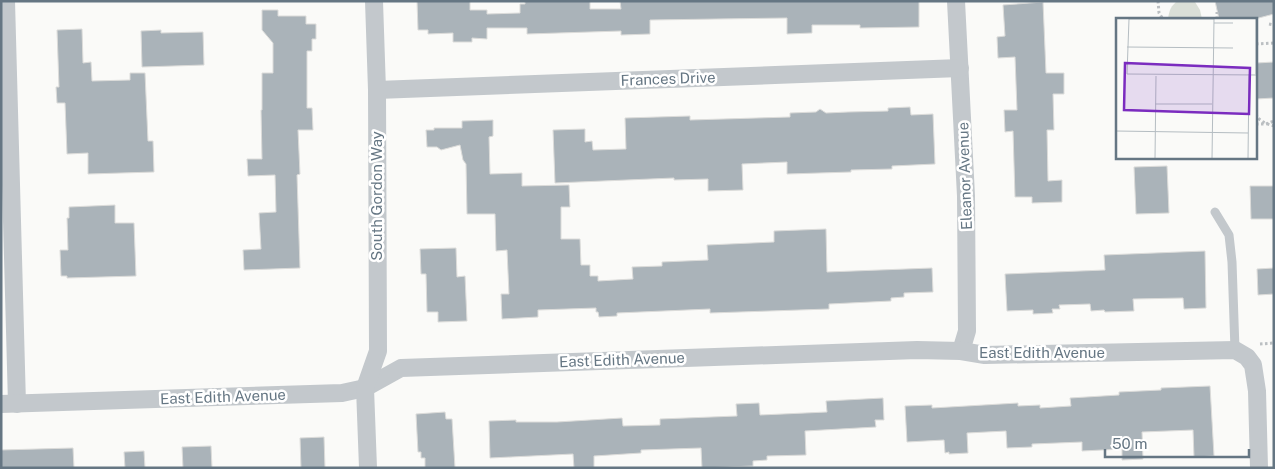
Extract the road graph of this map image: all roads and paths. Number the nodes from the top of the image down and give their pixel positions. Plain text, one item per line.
1 (6, 1) edge
2 (374, 1) edge
3 (956, 1) edge
4 (1158, 1) edge
5 (1217, 12) dead end
6 (1162, 18) edge
7 (1216, 18) edge
8 (1269, 24) dead end
9 (1274, 25) edge
10 (1274, 43) edge
11 (1258, 44) edge
12 (960, 68) junction
13 (377, 90) junction
14 (1258, 118) edge
15 (1274, 120) edge
16 (1258, 124) edge
17 (1266, 124) junction
18 (1274, 126) edge
19 (1215, 212) dead end
20 (961, 351) junction
21 (1241, 353) junction
22 (365, 388) junction
23 (9, 404) edge
24 (368, 468) edge
25 (1259, 468) edge

1 - 23 street
2 - 13 street, South Gordon Way
3 - 12 street, Eleanor Avenue
4 - 6 path
5 - 7 path
8 - 9 path
10 - 11 path
12 - 13 street, Frances Drive
12 - 20 street, Eleanor Avenue
13 - 22 street, South Gordon Way
14 - 17 path
15 - 17 path
16 - 17 path
17 - 18 path
19 - 21 lane
20 - 21 street, East Edith Avenue
20 - 22 street, East Edith Avenue
21 - 25 street
22 - 23 street, East Edith Avenue
22 - 24 street

